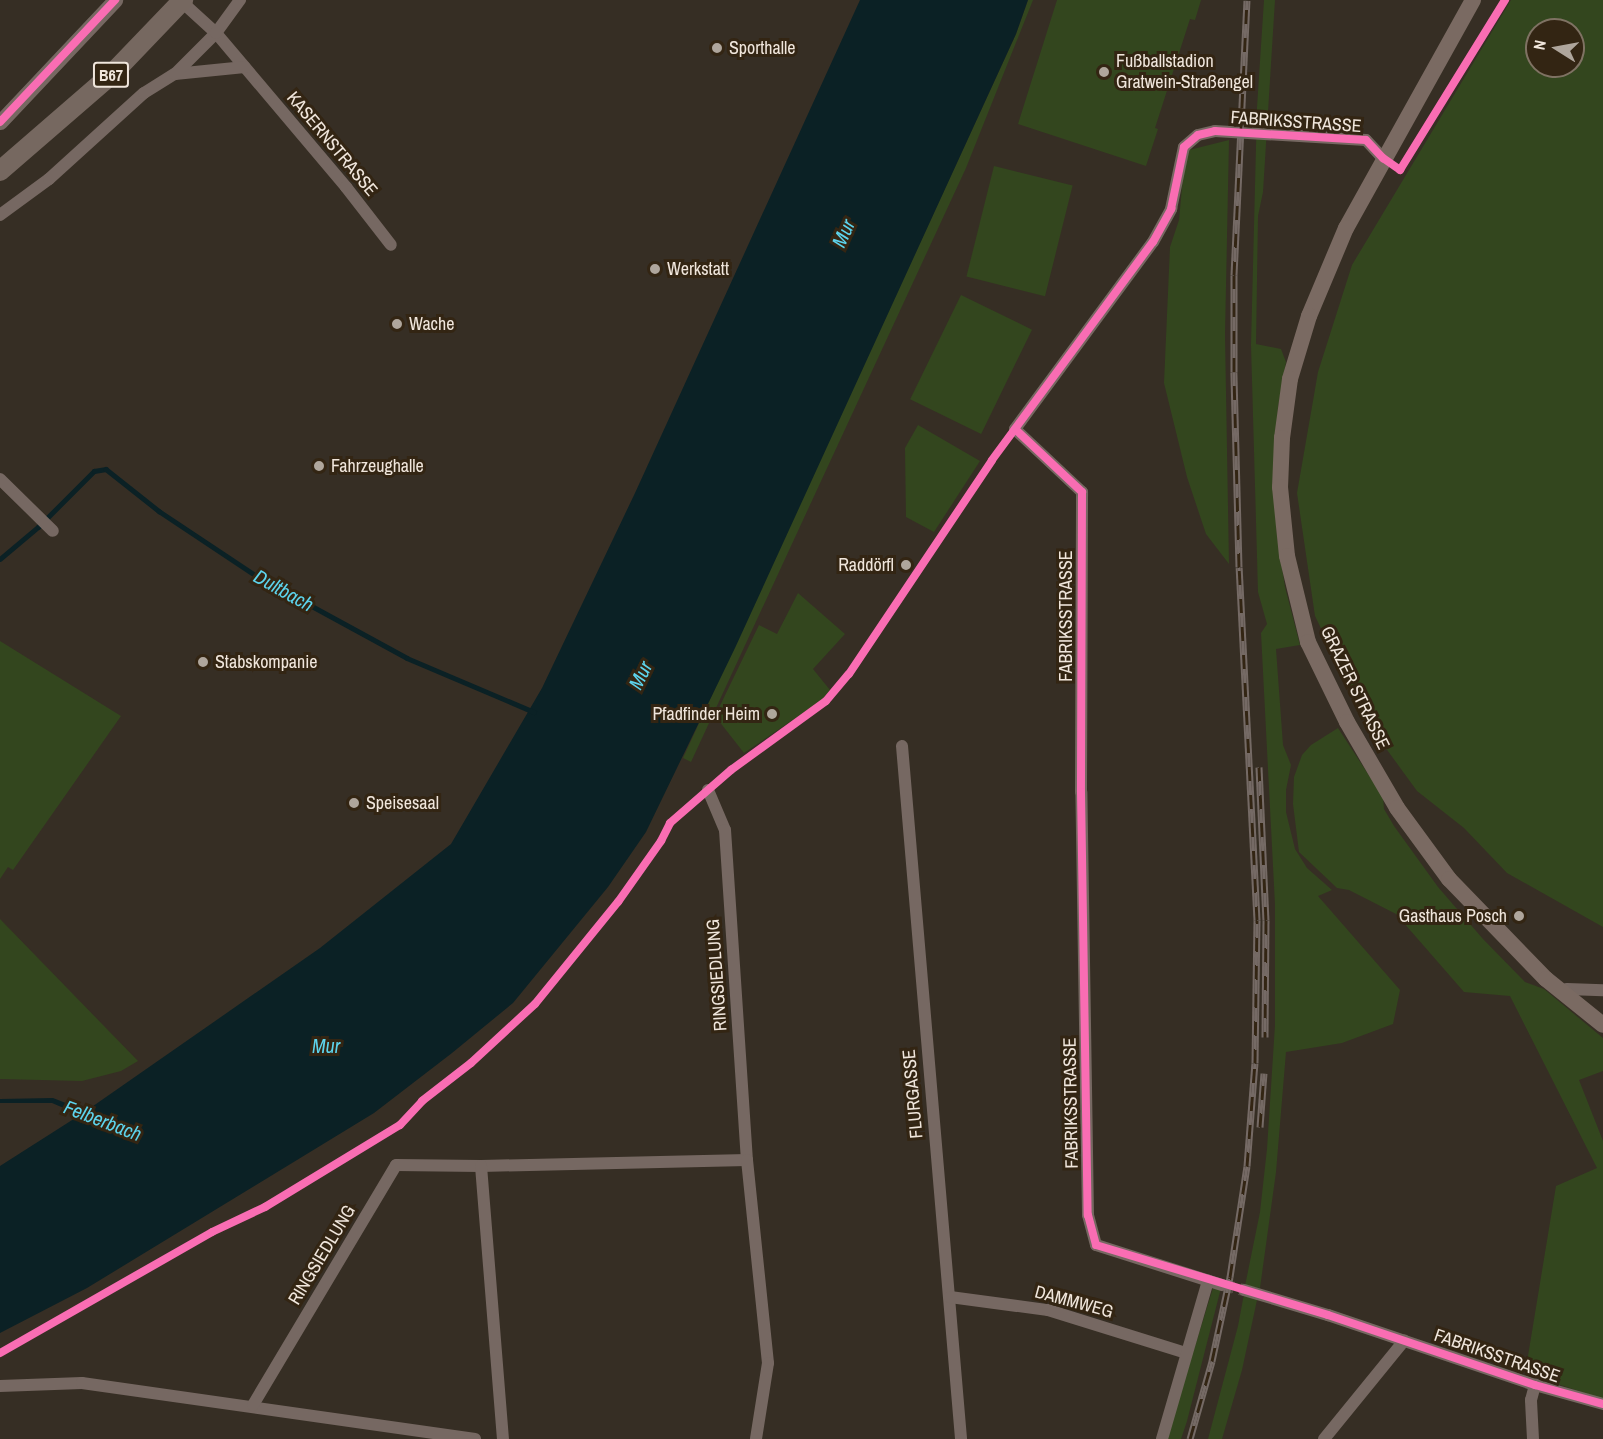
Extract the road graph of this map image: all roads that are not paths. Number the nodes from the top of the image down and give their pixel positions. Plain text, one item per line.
1 (115, 0) edge
2 (182, 0) edge
3 (240, 0) edge
4 (1473, 0) edge
5 (216, 33) junction
6 (245, 67) junction
7 (175, 74) junction
8 (0, 122) edge
9 (1383, 158) junction
10 (0, 171) edge
11 (0, 215) edge
12 (391, 246) dead end
13 (0, 479) edge
14 (47, 526) dead end
15 (902, 746) dead end
16 (708, 790) dead end
17 (1603, 990) edge
18 (1562, 993) junction
19 (1603, 1025) edge
20 (747, 1160) junction
21 (480, 1166) junction
22 (1208, 1281) junction
23 (1222, 1285) tunnel mouth
24 (1244, 1290) tunnel mouth
25 (950, 1297) junction
26 (1404, 1341) junction
27 (1186, 1353) junction
28 (1534, 1385) junction
29 (0, 1386) edge
30 (1603, 1404) edge
31 (254, 1406) junction
32 (476, 1439) edge
33 (503, 1439) edge
34 (756, 1439) edge
35 (961, 1439) edge
36 (1162, 1439) edge
37 (1324, 1439) edge
38 (1533, 1439) edge

1 - 8 street
2 - 5 street, KASERNSTRASSE
2 - 10 main road, B67
3 - 5 street
4 - 9 main road, GRAZER STRASSE
5 - 6 street, KASERNSTRASSE
5 - 7 street
6 - 7 street
6 - 12 street, KASERNSTRASSE
7 - 11 street
9 - 18 main road, GRAZER STRASSE
9 - 22 street, FABRIKSSTRASSE
13 - 14 street
15 - 25 street, FLURGASSE
16 - 20 street, RINGSIEDLUNG
17 - 18 street
18 - 19 main road, GRAZER STRASSE
20 - 21 street, RINGSIEDLUNG
20 - 34 street, RINGSIEDLUNG
21 - 31 street, RINGSIEDLUNG
21 - 33 street
22 - 23 street, FABRIKSSTRASSE
22 - 27 street
24 - 26 street, FABRIKSSTRASSE
25 - 27 street, DAMMWEG
25 - 35 street, FLURGASSE
26 - 28 street, FABRIKSSTRASSE
26 - 37 street
27 - 36 street
28 - 30 street, FABRIKSSTRASSE
28 - 38 street
29 - 31 street
31 - 32 street

